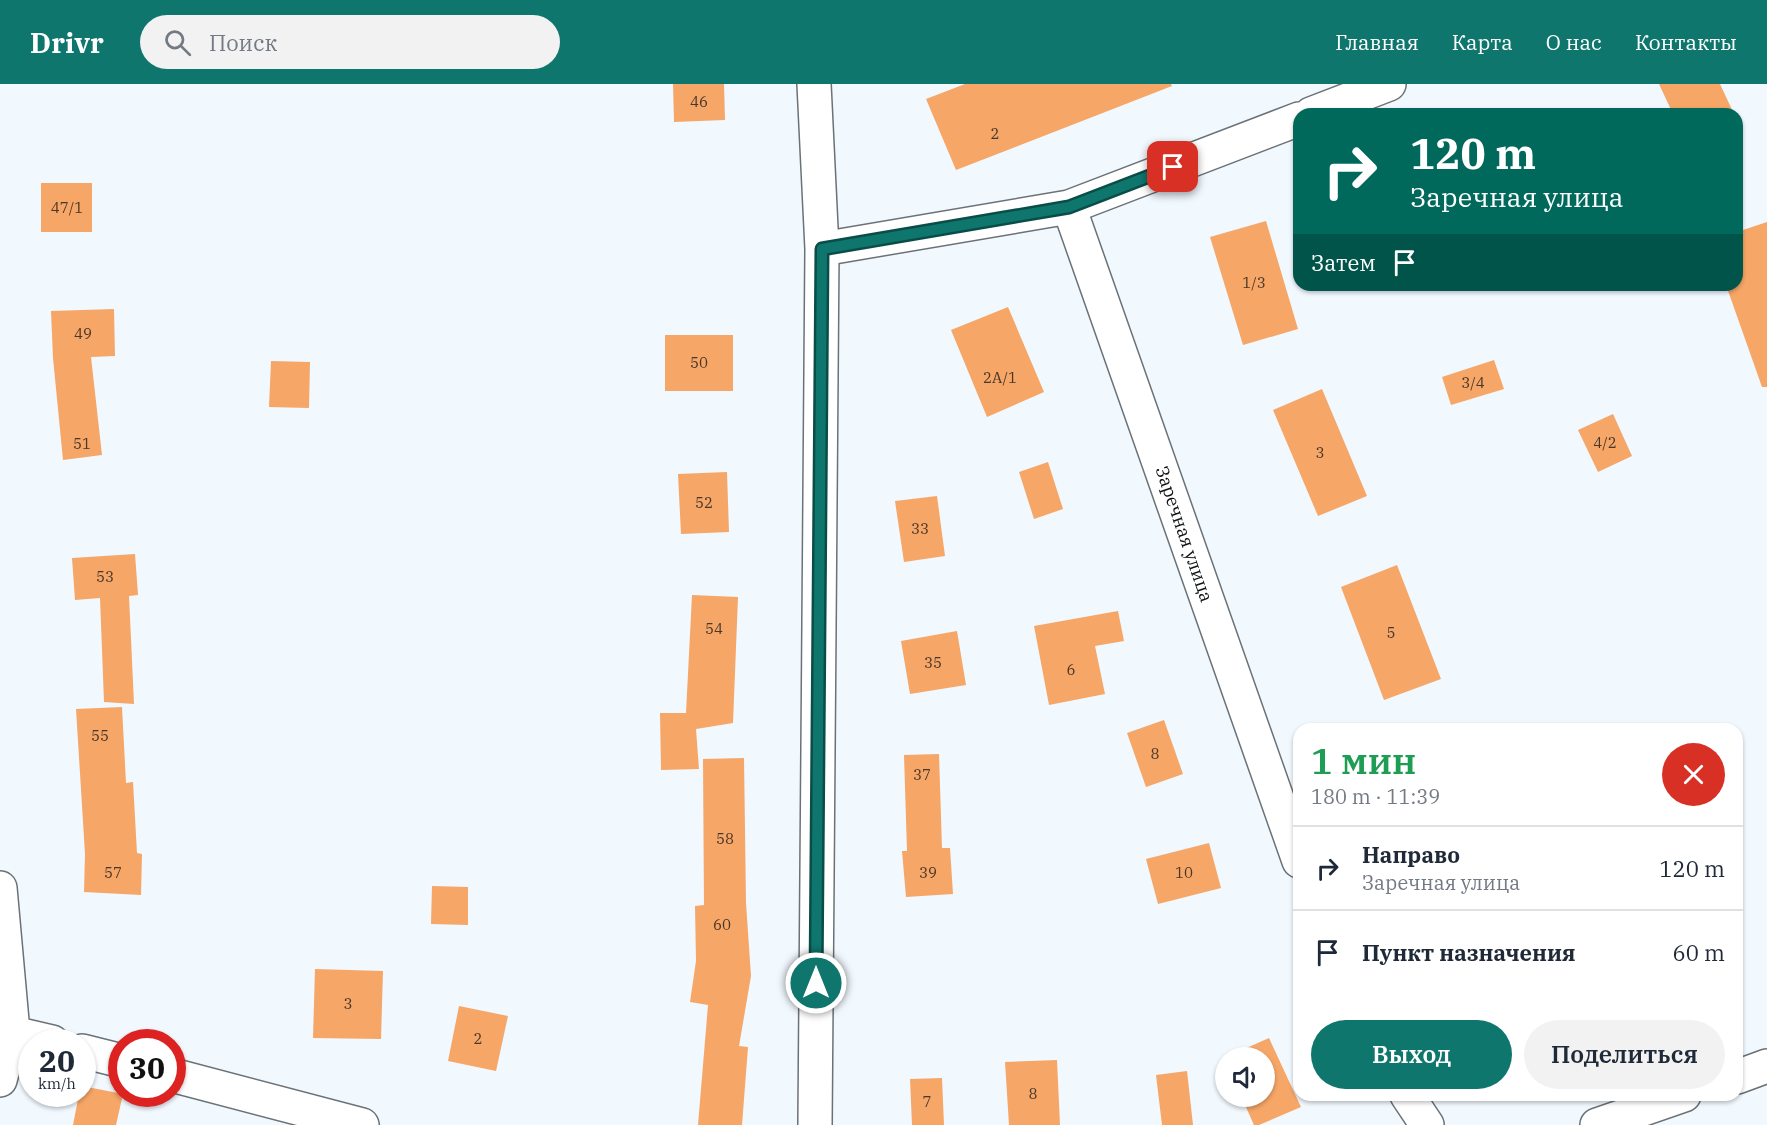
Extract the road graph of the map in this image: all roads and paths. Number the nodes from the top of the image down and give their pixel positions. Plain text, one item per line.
1 (814, 84) edge
2 (1389, 84) edge
3 (1327, 108) edge
4 (1293, 120) edge
5 (1069, 207) junction
6 (822, 249) junction
7 (1293, 844) edge
8 (0, 888) edge
9 (7, 1031) edge
10 (1767, 1066) edge
11 (1743, 1075) edge
12 (186, 1079) edge
13 (0, 1080) edge
14 (1411, 1101) edge
15 (1667, 1101) edge
16 (362, 1125) edge
17 (814, 1125) edge
18 (1427, 1125) edge
19 (1597, 1125) edge

1 - 6 street
2 - 3 street
4 - 5 street
5 - 6 street
5 - 7 street, Заречная улица
6 - 17 street
8 - 9 street
9 - 13 street
10 - 11 street
12 - 16 street
14 - 18 street
15 - 19 street

